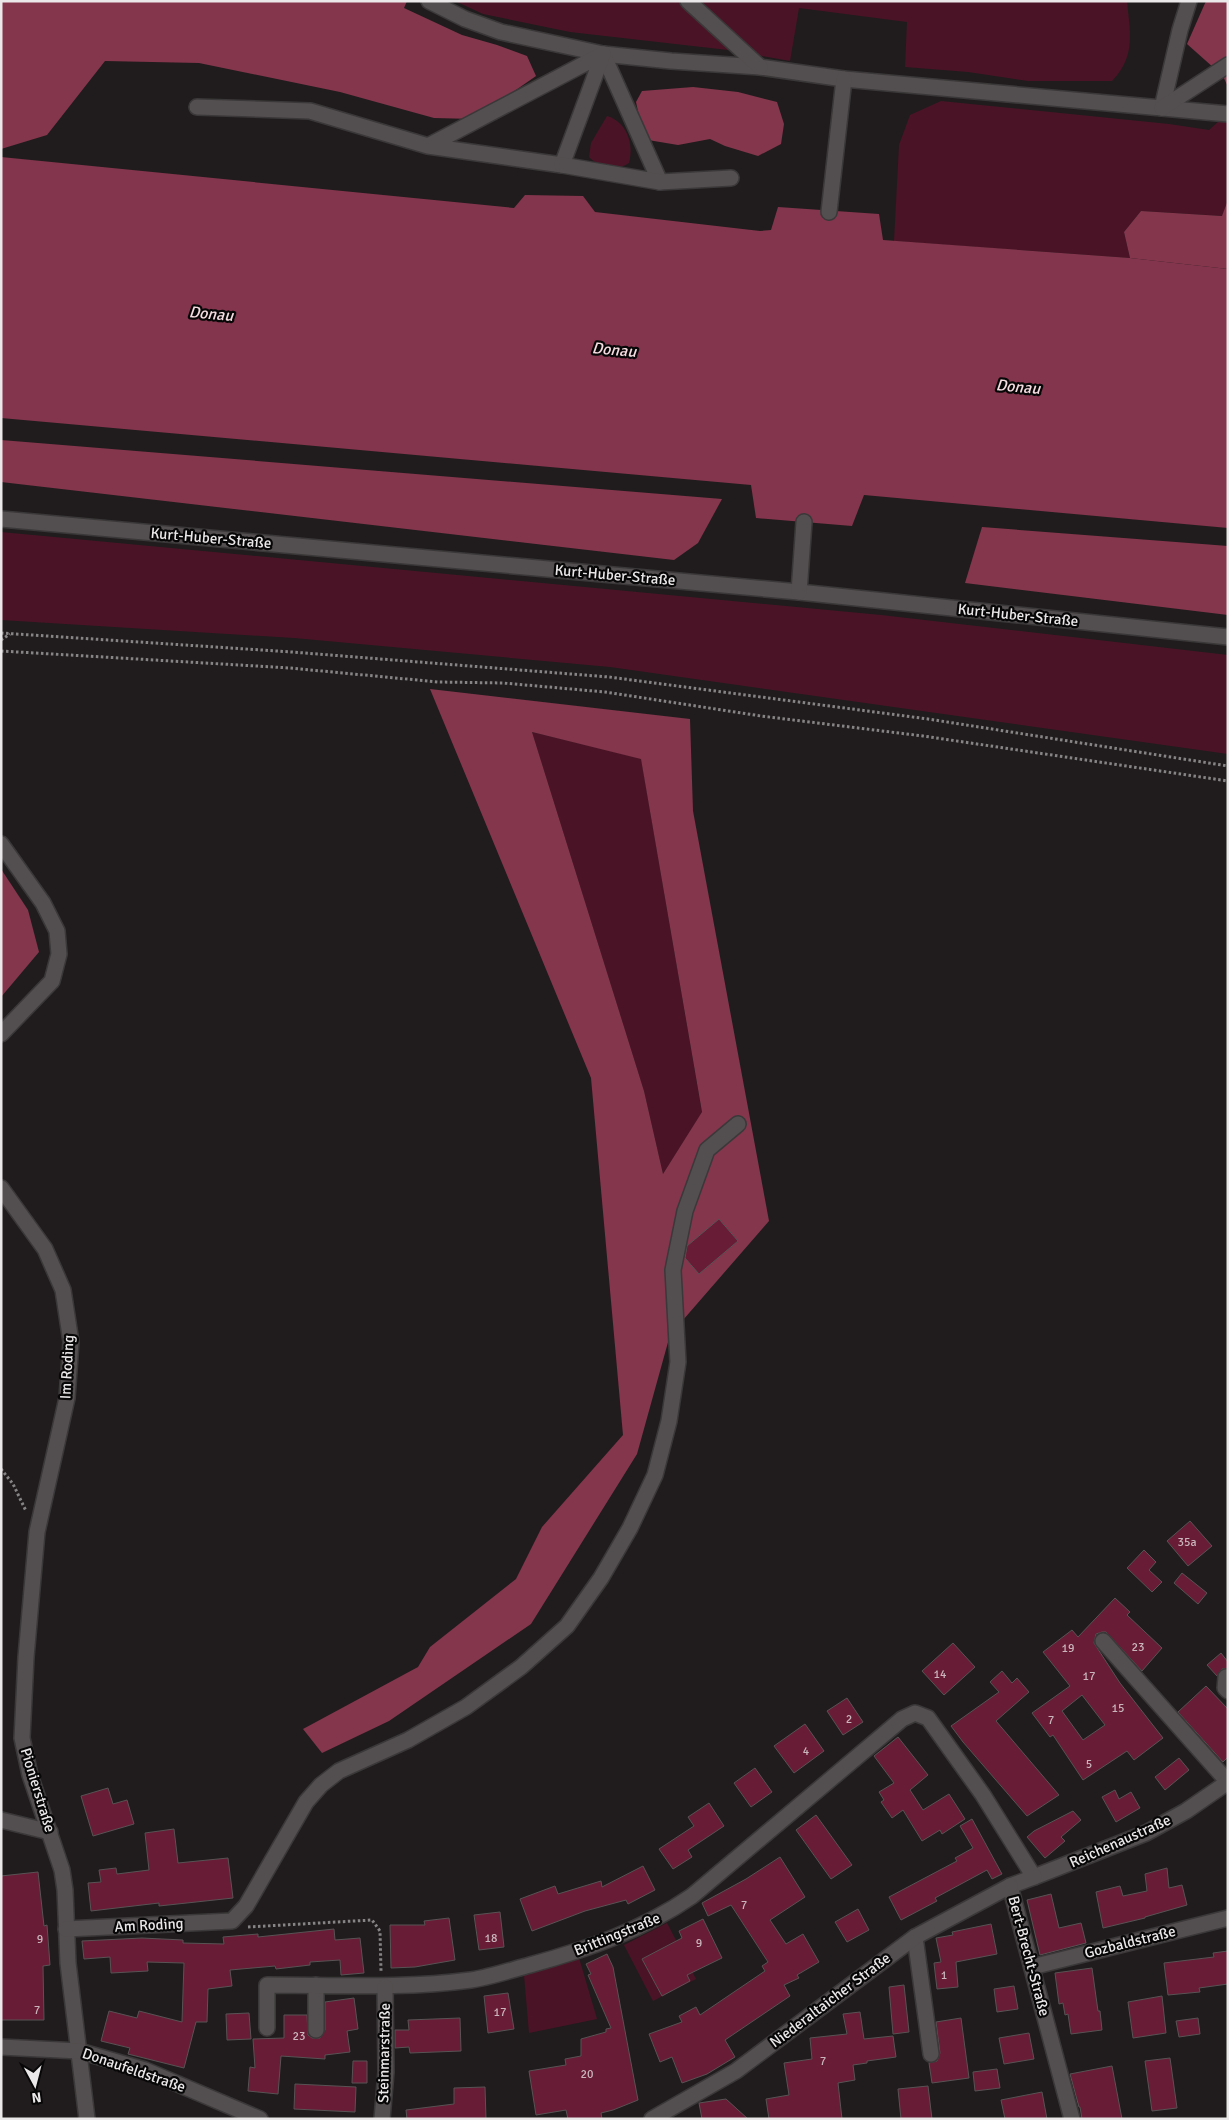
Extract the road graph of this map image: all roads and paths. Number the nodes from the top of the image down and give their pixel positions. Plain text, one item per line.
1 (429, 1) edge
2 (688, 1) edge
3 (1189, 1) edge
4 (603, 54) junction
5 (1228, 65) edge
6 (760, 67) junction
7 (844, 79) junction
8 (197, 107) dead end
9 (1162, 108) junction
10 (1228, 114) edge
11 (428, 146) junction
12 (562, 166) junction
13 (731, 178) dead end
14 (660, 182) junction
15 (829, 212) dead end
16 (1, 519) edge
17 (804, 522) dead end
18 (799, 592) junction
19 (1, 633) edge
20 (11, 633) junction
21 (1228, 637) edge
22 (1, 640) edge
23 (1, 651) edge
24 (1228, 766) edge
25 (1228, 781) edge
26 (1, 844) edge
27 (1, 1034) edge
28 (738, 1124) dead end
29 (1, 1188) edge
30 (1, 1469) edge
31 (37, 1532) junction
32 (1103, 1641) dead end
33 (928, 1718) joint
34 (1228, 1782) edge
35 (1, 1820) edge
36 (50, 1832) junction
37 (1034, 1877) junction
38 (1010, 1886) junction
39 (1228, 1918) edge
40 (232, 1921) junction
41 (66, 1929) junction
42 (915, 1937) junction
43 (1032, 1967) junction
44 (316, 1985) junction
45 (383, 1987) junction
46 (267, 2028) dead end
47 (316, 2030) dead end
48 (1, 2047) edge
49 (79, 2050) junction
50 (931, 2054) dead end
51 (87, 2119) edge
52 (260, 2119) edge
53 (382, 2119) edge
54 (652, 2119) edge
55 (1072, 2119) edge

1 - 4 street
2 - 6 street
3 - 9 street
4 - 6 street
4 - 11 street
4 - 12 street
4 - 14 street
5 - 9 street
6 - 7 street
7 - 9 street
7 - 15 street
8 - 11 street
9 - 10 street
11 - 12 street
12 - 14 street
13 - 14 street
16 - 18 street, Kurt-Huber-Straße
17 - 18 street
18 - 21 street, Kurt-Huber-Straße
19 - 20 path
20 - 22 path
20 - 24 path
23 - 25 path
26 - 27 street
28 - 40 street
29 - 31 street, Im Roding
30 - 31 path
31 - 36 street, Pionierstraße
32 - 34 street
33 - 37 street, Bert-Brecht-Straße
33 - 45 street, Brittingstraße
34 - 37 street, Reichenaustraße
35 - 36 street
36 - 41 street, Pionierstraße
37 - 38 street, Bert-Brecht-Straße
38 - 42 street, Niederaltaicher Straße
38 - 43 street, Bert-Brecht-Straße
39 - 43 street, Gozbaldstraße
40 - 41 street, Am Roding
40 - 45 path
41 - 49 street, Pionierstraße
42 - 50 street
42 - 54 street, Niederaltaicher Straße
43 - 55 street, Bert-Brecht-Straße
44 - 45 street, Brittingstraße
44 - 46 street, Brittingstraße
44 - 47 street
45 - 53 street, Steinmarstraße
48 - 49 street, Donaufeldstraße
49 - 51 street, Pionierstraße
49 - 52 street, Donaufeldstraße

